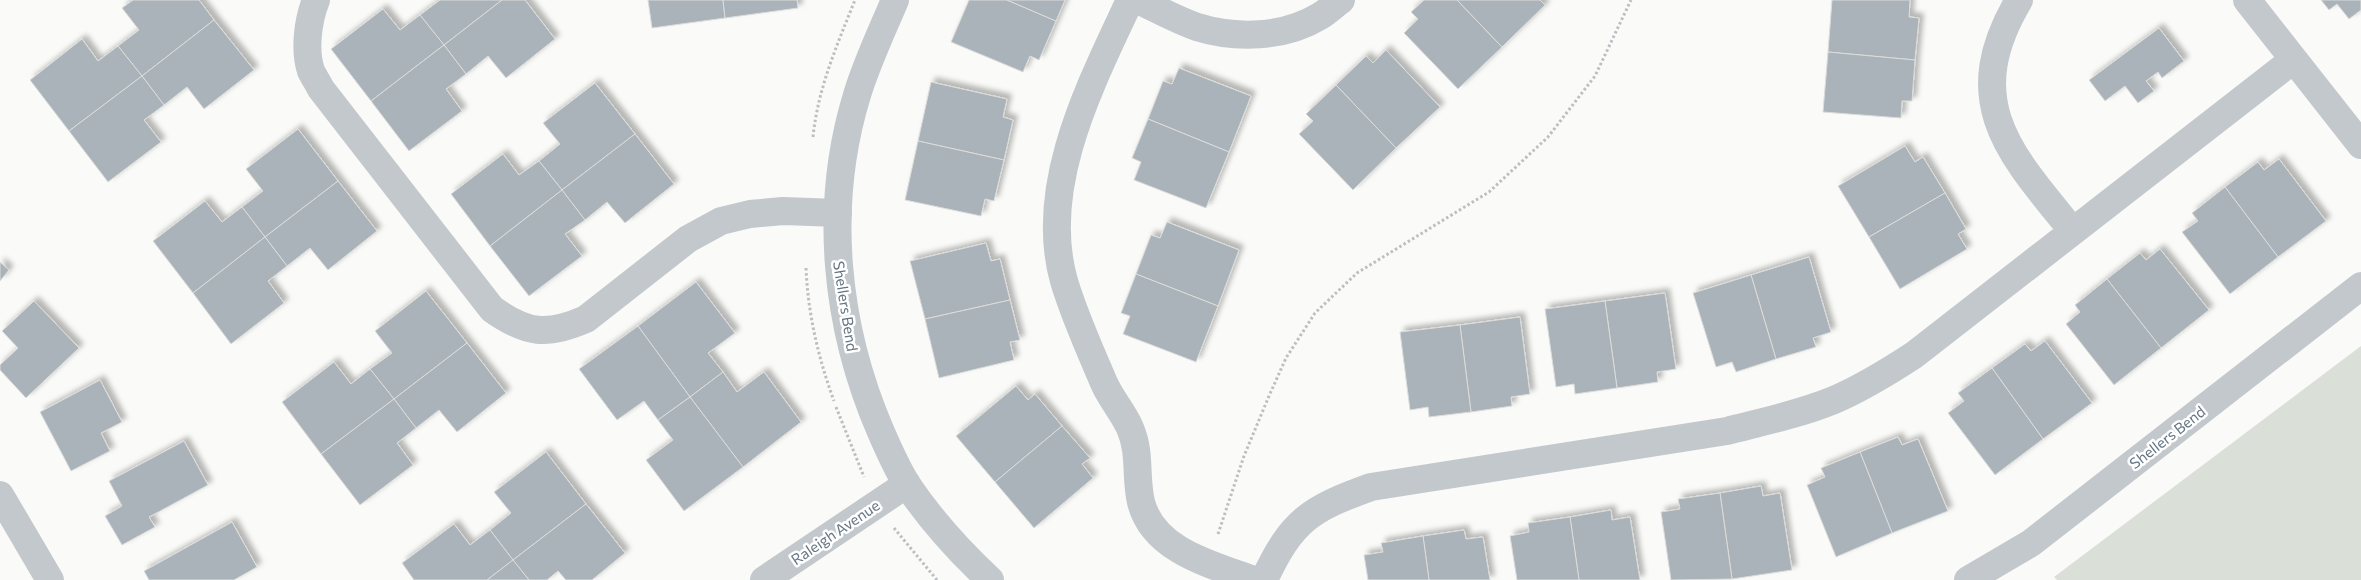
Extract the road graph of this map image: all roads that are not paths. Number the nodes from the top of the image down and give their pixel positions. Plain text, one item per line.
1 (316, 0) edge
2 (895, 0) edge
3 (1130, 0) edge
4 (1138, 0) edge
5 (1340, 0) edge
6 (2019, 0) edge
7 (2247, 0) edge
8 (2293, 60) junction
9 (2361, 145) edge
10 (838, 213) junction
11 (2072, 230) junction
12 (2361, 286) edge
13 (907, 484) junction
14 (0, 495) edge
15 (50, 580) edge
16 (764, 580) edge
17 (990, 580) edge
18 (1254, 580) edge
19 (1264, 580) edge
20 (1968, 580) edge

1 - 10 street
2 - 10 street, Shellers Bend
3 - 18 street
4 - 5 street
6 - 11 street
7 - 8 street
8 - 9 street
8 - 11 street
10 - 13 street, Shellers Bend
11 - 19 street
12 - 20 street, Shellers Bend
13 - 16 street, Raleigh Avenue
13 - 17 street, Shellers Bend
14 - 15 street

